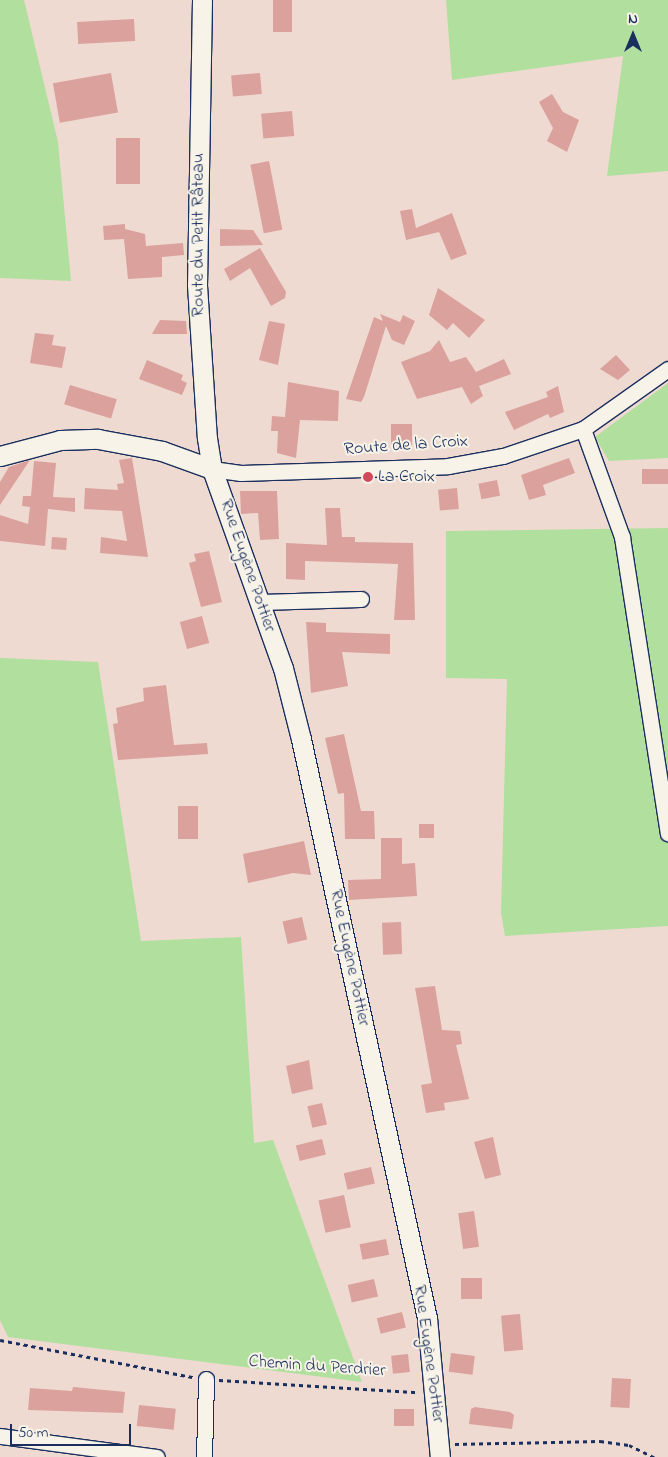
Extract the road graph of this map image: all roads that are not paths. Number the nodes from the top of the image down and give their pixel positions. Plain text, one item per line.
1 (202, 0) edge
2 (668, 369) edge
3 (583, 429) junction
4 (0, 456) edge
5 (212, 468) junction
6 (361, 598) dead end
7 (260, 602) junction
8 (668, 833) edge
9 (206, 1380) road end
10 (0, 1436) edge
11 (440, 1451) edge
12 (157, 1457) edge
13 (204, 1457) edge

1 - 5 street, Route du Petit Râteau
2 - 3 street, Route de la Croix
3 - 5 street, Route de la Croix
3 - 8 street
4 - 5 street
5 - 7 street, Rue Eugène Pottier
6 - 7 street
7 - 11 street, Rue Eugène Pottier
9 - 13 street
10 - 12 street

